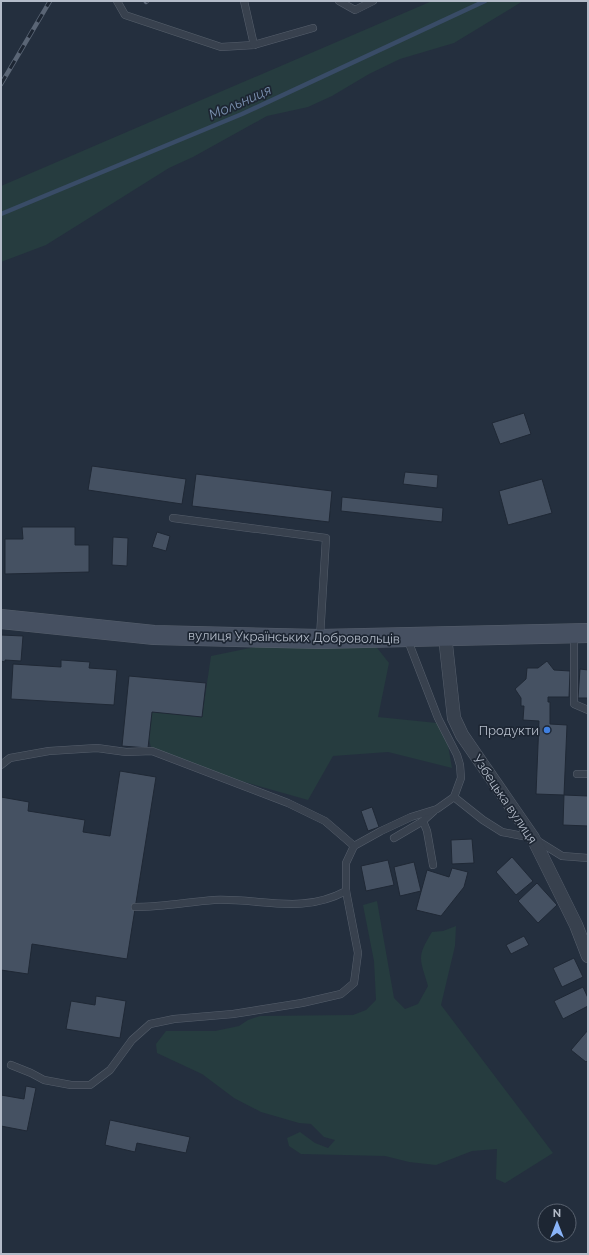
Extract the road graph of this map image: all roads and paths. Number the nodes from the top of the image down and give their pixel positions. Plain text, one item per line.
1 (116, 1) edge
2 (244, 1) edge
3 (339, 1) edge
4 (373, 1) edge
5 (313, 28) dead end
6 (254, 45) junction
7 (173, 518) dead end
8 (1, 619) edge
9 (581, 633) edge
10 (445, 636) junction
11 (407, 638) junction
12 (320, 639) junction
13 (588, 710) edge
14 (1, 765) edge
15 (577, 774) dead end
16 (588, 774) edge
17 (454, 797) junction
18 (437, 809) junction
19 (423, 821) junction
20 (394, 838) dead end
21 (533, 838) junction
22 (354, 846) junction
23 (588, 858) edge
24 (433, 865) dead end
25 (346, 891) junction
26 (135, 906) dead end
27 (582, 928) edge
28 (588, 956) edge
29 (11, 1065) dead end

1 - 6 lane
2 - 6 lane
3 - 4 lane
5 - 6 lane
7 - 12 lane
8 - 12 street, вулиця Українських Добровольців
9 - 10 street, вулиця Українських Добровольців
9 - 13 lane
10 - 11 street, вулиця Українських Добровольців
10 - 21 street, Узбецька вулиця
11 - 12 street, вулиця Українських Добровольців
11 - 17 lane
14 - 22 lane
15 - 16 lane
17 - 18 lane
17 - 21 lane
18 - 19 lane
18 - 22 lane
19 - 20 lane
19 - 24 lane
21 - 23 lane
21 - 27 street, Узбецька вулиця
22 - 25 lane
25 - 26 lane
25 - 29 lane
27 - 28 street, Узбецька вулиця

